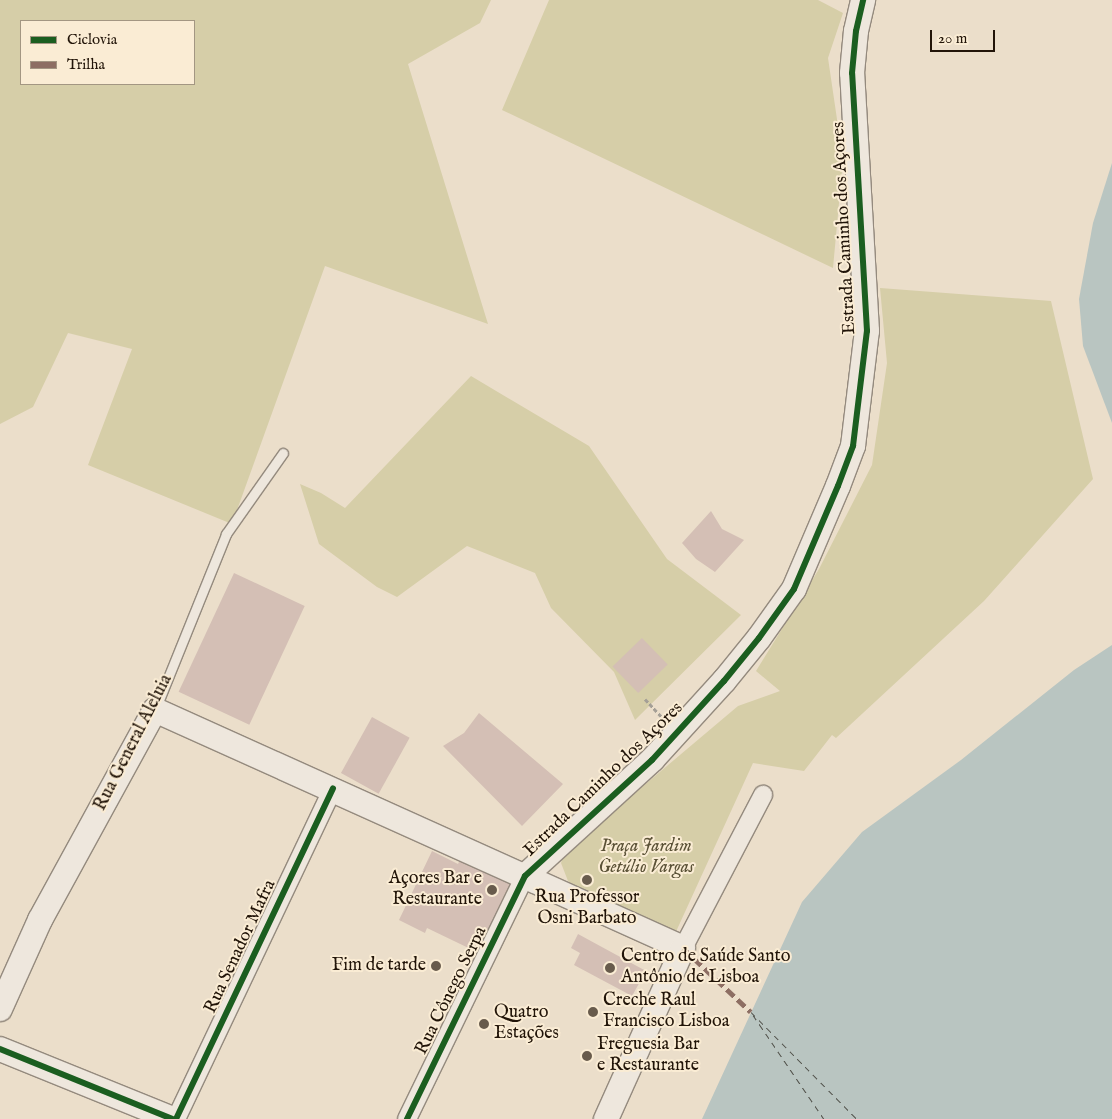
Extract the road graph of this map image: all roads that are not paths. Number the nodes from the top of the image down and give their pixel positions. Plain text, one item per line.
1 (863, 0) edge
2 (283, 453) dead end
3 (155, 710) junction
4 (332, 788) junction
5 (763, 796) dead end
6 (525, 876) junction
7 (683, 948) junction
8 (0, 1009) edge
9 (0, 1049) edge
10 (174, 1119) edge
11 (407, 1119) edge
12 (606, 1119) edge

1 - 6 main road, Estrada Caminho dos Açores
2 - 3 lane, Rua General Aleluia
3 - 4 main road
3 - 8 main road, Rua General Aleluia
4 - 6 main road
4 - 10 street, Rua Senador Mafra
5 - 7 street
6 - 7 main road
6 - 11 street, Rua Cônego Serpa
7 - 12 main road
9 - 10 main road

